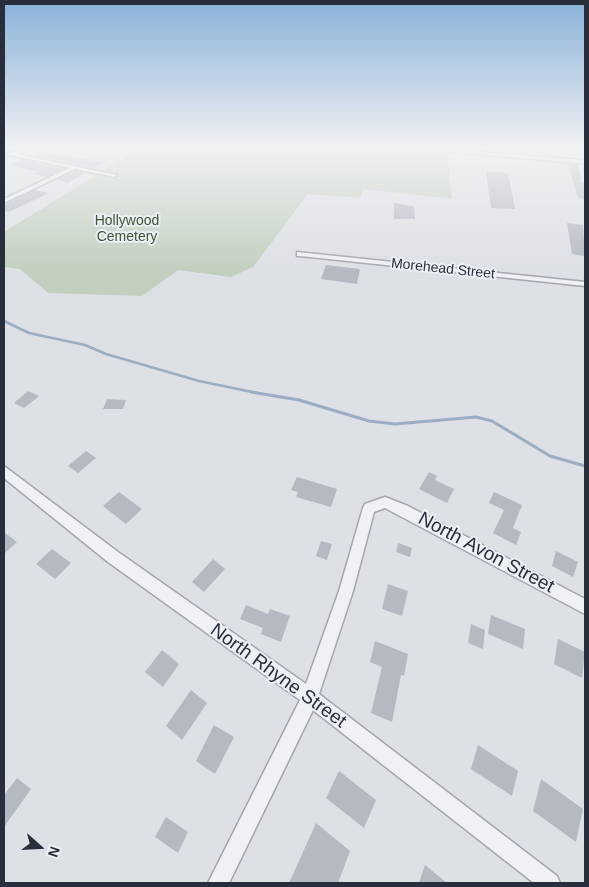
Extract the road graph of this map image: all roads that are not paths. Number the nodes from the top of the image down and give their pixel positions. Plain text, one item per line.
1 (30, 188) edge
2 (4, 201) edge
3 (300, 254) dead end
4 (585, 284) edge
5 (4, 471) edge
6 (585, 607) edge
7 (310, 697) junction
8 (218, 883) edge
9 (550, 883) edge

1 - 2 street
3 - 4 street, Morehead Street
5 - 7 street, North Rhyne Street
6 - 7 street, North Avon Street
7 - 8 street
7 - 9 street, North Rhyne Street

